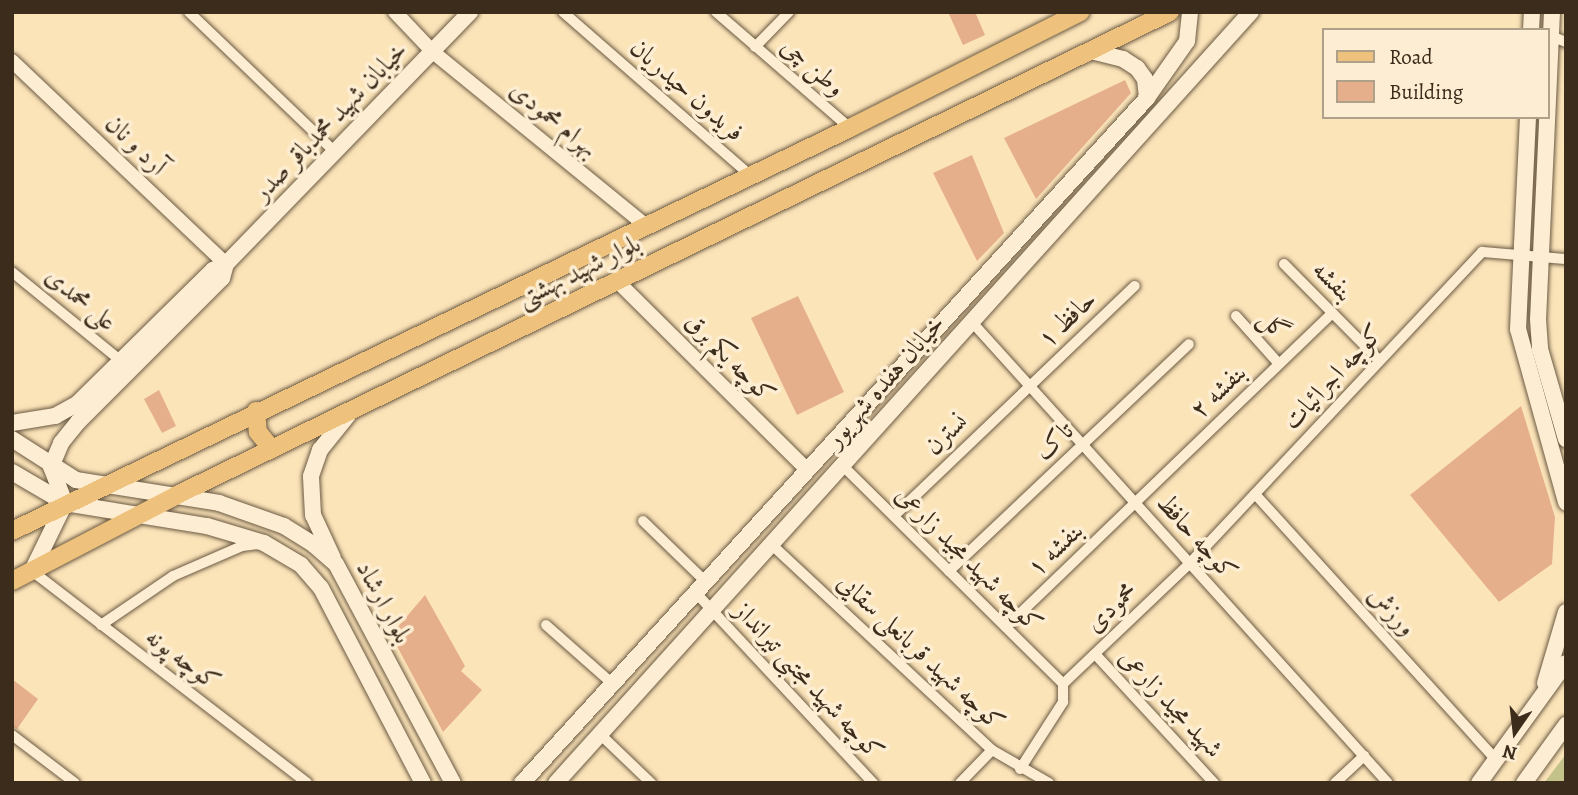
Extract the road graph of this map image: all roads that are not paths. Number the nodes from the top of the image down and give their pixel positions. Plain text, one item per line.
1 (189, 12) edge
2 (395, 12) edge
3 (470, 12) edge
4 (563, 12) edge
5 (716, 12) edge
6 (789, 12) edge
7 (1082, 12) edge
8 (1170, 12) edge
9 (1190, 12) edge
10 (1251, 12) edge
11 (1552, 12) edge
12 (1559, 39) edge
13 (755, 47) junction
14 (433, 51) junction
15 (1091, 51) junction
16 (12, 61) edge
17 (1147, 98) junction
18 (1528, 119) edge
19 (850, 128) junction
20 (334, 150) junction
21 (750, 175) junction
22 (645, 225) junction
23 (1522, 256) junction
24 (1543, 257) junction
25 (1566, 259) edge
26 (226, 264) junction
27 (1284, 264) dead end
28 (12, 272) edge
29 (617, 281) junction
30 (1135, 286) dead end
31 (1332, 313) junction
32 (1236, 316) dead end
33 (971, 321) junction
34 (1189, 344) dead end
35 (1379, 360) junction
36 (121, 361) junction
37 (1279, 364) junction
38 (1030, 386) junction
39 (353, 410) junction
40 (256, 411) junction
41 (12, 424) edge
42 (12, 439) edge
43 (1566, 439) edge
44 (1083, 444) junction
45 (272, 449) junction
46 (843, 466) junction
47 (51, 467) junction
48 (808, 471) junction
49 (12, 472) edge
50 (96, 487) junction
51 (1255, 494) junction
52 (177, 495) junction
53 (1565, 502) edge
54 (65, 503) junction
55 (1135, 503) junction
56 (143, 513) junction
57 (894, 516) junction
58 (643, 521) dead end
59 (12, 531) edge
60 (264, 543) junction
61 (771, 544) junction
62 (1190, 563) junction
63 (336, 564) junction
64 (32, 571) junction
65 (949, 571) junction
66 (12, 581) edge
67 (701, 588) junction
68 (712, 609) junction
69 (1566, 612) edge
70 (101, 625) junction
71 (546, 625) dead end
72 (1006, 627) junction
73 (1095, 653) junction
74 (1566, 663) edge
75 (397, 679) junction
76 (613, 684) junction
77 (1063, 684) junction
78 (374, 690) junction
79 (1543, 691) junction
80 (1566, 725) edge
81 (600, 734) junction
82 (12, 735) edge
83 (1566, 742) edge
84 (992, 750) junction
85 (1547, 750) junction
86 (1364, 756) junction
87 (1495, 759) junction
88 (1020, 769) junction
89 (450, 777) edge
90 (75, 783) edge
91 (307, 783) edge
92 (424, 783) edge
93 (464, 783) edge
94 (522, 783) edge
95 (556, 783) edge
96 (651, 783) edge
97 (873, 783) edge
98 (960, 783) edge
99 (1049, 783) edge
100 (1214, 783) edge
101 (1335, 783) edge
102 (1388, 783) edge
103 (1479, 783) edge
104 (1524, 783) edge

1 - 20 street
2 - 14 street, بهرام محمودی
3 - 14 main road, خیابان شهید محمدباقر صدر
4 - 21 street, فریدون حیدریان
5 - 13 street, وطن چی
6 - 13 street
7 - 19 main road, بلوار شهید بهشتی
8 - 15 main road, بلوار شهید بهشتی
9 - 17 main road, خیابان هفده شهریور
10 - 33 main road, خیابان هفده شهریور
11 - 12 main road
12 - 24 main road
13 - 19 street, وطن چی
14 - 20 main road, خیابان شهید محمدباقر صدر
14 - 22 street, بهرام محمودی
15 - 17 main road
15 - 29 main road, بلوار شهید بهشتی
16 - 26 street, آرد و نان
17 - 48 main road, خیابان هفده شهریور
18 - 23 main road
19 - 21 main road, بلوار شهید بهشتی
20 - 26 main road, خیابان شهید محمدباقر صدر
21 - 22 main road, بلوار شهید بهشتی
22 - 40 main road, بلوار شهید بهشتی
23 - 24 street
23 - 35 street, کوچه اجرائیات
23 - 53 main road
24 - 25 street
24 - 43 main road
26 - 36 main road, خیابان شهید محمدباقر صدر
26 - 47 main road, خیابان شهید محمدباقر صدر
27 - 31 street, بنفشه
28 - 36 street, علی محمدی
29 - 39 main road, بلوار شهید بهشتی
29 - 48 street, کوچه یکم برق
30 - 38 street, حافظ ۱
31 - 35 street, بنفشه
31 - 37 street, بنفشه ۲
32 - 37 street, گل
33 - 38 street, کوچه حافظ
33 - 46 main road, خیابان هفده شهریور
34 - 44 street, تاک
35 - 51 street, کوچه اجرائیات
36 - 41 main road, خیابان شهید محمدباقر صدر
37 - 55 street, بنفشه ۲
38 - 44 street, کوچه حافظ
38 - 57 street, نسترن
39 - 45 main road, بلوار شهید بهشتی
39 - 63 main road
40 - 45 main road
40 - 50 main road, بلوار شهید بهشتی
42 - 47 main road, بلوار ارشاد
44 - 55 street, کوچه حافظ
44 - 65 street, تاک
45 - 52 main road, بلوار شهید بهشتی
46 - 57 street, کوچه شهید مجید زارعی
46 - 61 main road, خیابان هفده شهریور
47 - 50 main road, بلوار ارشاد
47 - 54 main road
48 - 67 main road, خیابان هفده شهریور
49 - 54 main road
50 - 52 main road, بلوار ارشاد
50 - 54 main road, بلوار شهید بهشتی
51 - 62 street, کوچه اجرائیات
51 - 87 street, ورزش
52 - 56 main road, بلوار شهید بهشتی
52 - 63 main road, بلوار ارشاد
54 - 56 main road, بلوار ارشاد
54 - 59 main road, بلوار شهید بهشتی
54 - 64 main road
55 - 62 street, کوچه حافظ
55 - 72 street, بنفشه ۱
56 - 60 main road, بلوار ارشاد
56 - 64 main road, بلوار شهید بهشتی
57 - 65 street, کوچه شهید مجید زارعی
58 - 67 street, کوچه شهید مجتبی تیرانداز
60 - 70 street
60 - 78 main road, بلوار ارشاد
61 - 68 main road, خیابان هفده شهریور
61 - 84 street, کوچه شهید قربانعلی سقایی
62 - 73 street, محمودی
62 - 86 street, کوچه حافظ
63 - 75 main road, بلوار ارشاد
64 - 66 main road, بلوار شهید بهشتی
64 - 70 street, کوچه پونه
65 - 72 street, کوچه شهید مجید زارعی
67 - 68 street, کوچه شهید مجتبی تیرانداز
67 - 76 main road, خیابان هفده شهریور
68 - 81 main road, خیابان هفده شهریور
68 - 97 street, کوچه شهید مجتبی تیرانداز
69 - 79 main road
70 - 91 street, کوچه پونه
71 - 76 street
72 - 77 street, کوچه شهید مجید زارعی
73 - 77 street, محمودی
73 - 100 street, شهید مجید زارعی
74 - 79 main road
75 - 78 main road
75 - 89 main road, بلوار ارشاد
76 - 94 main road, خیابان هفده شهریور
77 - 88 street
78 - 92 main road, بلوار ارشاد
79 - 87 main road
80 - 85 main road
81 - 95 main road, خیابان هفده شهریور
81 - 96 street
82 - 90 street
83 - 85 main road
84 - 88 street, کوچه شهید قربانعلی سقایی
84 - 98 street
85 - 104 main road
86 - 101 street
86 - 102 street, کوچه حافظ
87 - 103 main road
88 - 99 street, کوچه شهید قربانعلی سقایی
89 - 93 main road

